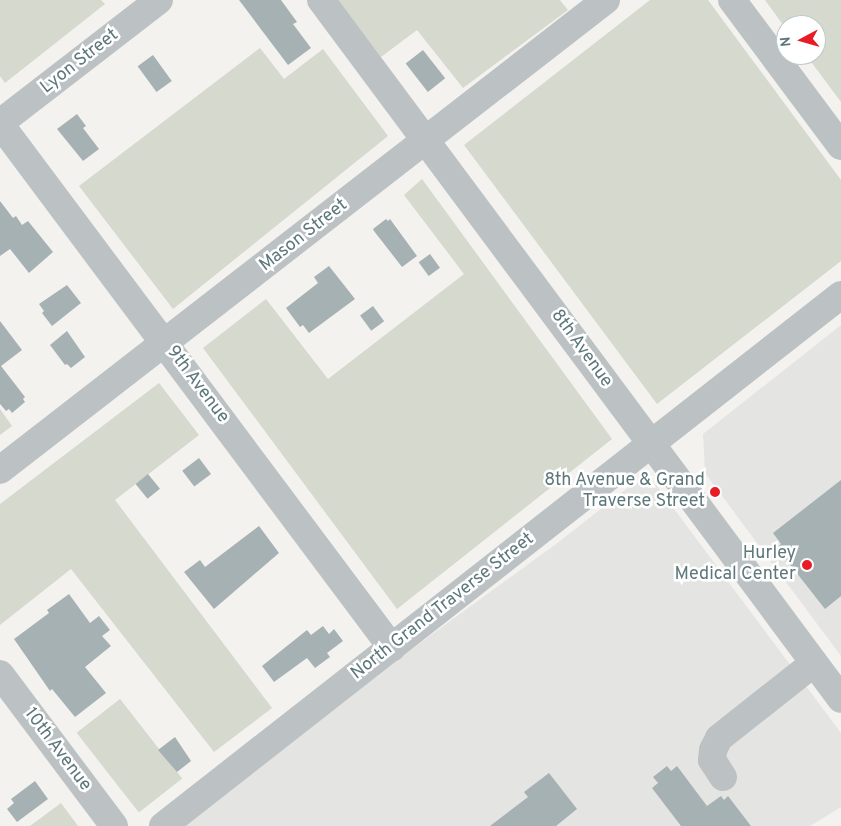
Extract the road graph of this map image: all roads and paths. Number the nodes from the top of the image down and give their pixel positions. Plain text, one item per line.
1 (159, 0) edge
2 (321, 0) edge
3 (606, 0) edge
4 (732, 0) edge
5 (0, 124) edge
6 (426, 140) junction
7 (841, 146) edge
8 (841, 295) edge
9 (166, 343) junction
10 (650, 443) junction
11 (0, 470) edge
12 (392, 648) junction
13 (814, 664) junction
14 (0, 674) edge
15 (841, 699) edge
16 (723, 777) dead end
17 (114, 826) edge
18 (163, 826) edge

1 - 5 street, Lyon Street
2 - 6 street, 8th Avenue
3 - 6 street, Mason Street
4 - 7 street
5 - 9 street, 9th Avenue
6 - 9 street, Mason Street
6 - 10 street, 8th Avenue
8 - 10 street, North Grand Traverse Street
9 - 11 street, Mason Street
9 - 12 street, 9th Avenue
10 - 12 street, North Grand Traverse Street
10 - 13 street, 8th Avenue
12 - 18 street, North Grand Traverse Street
13 - 15 street, 8th Avenue
13 - 16 street
14 - 17 street, 10th Avenue

